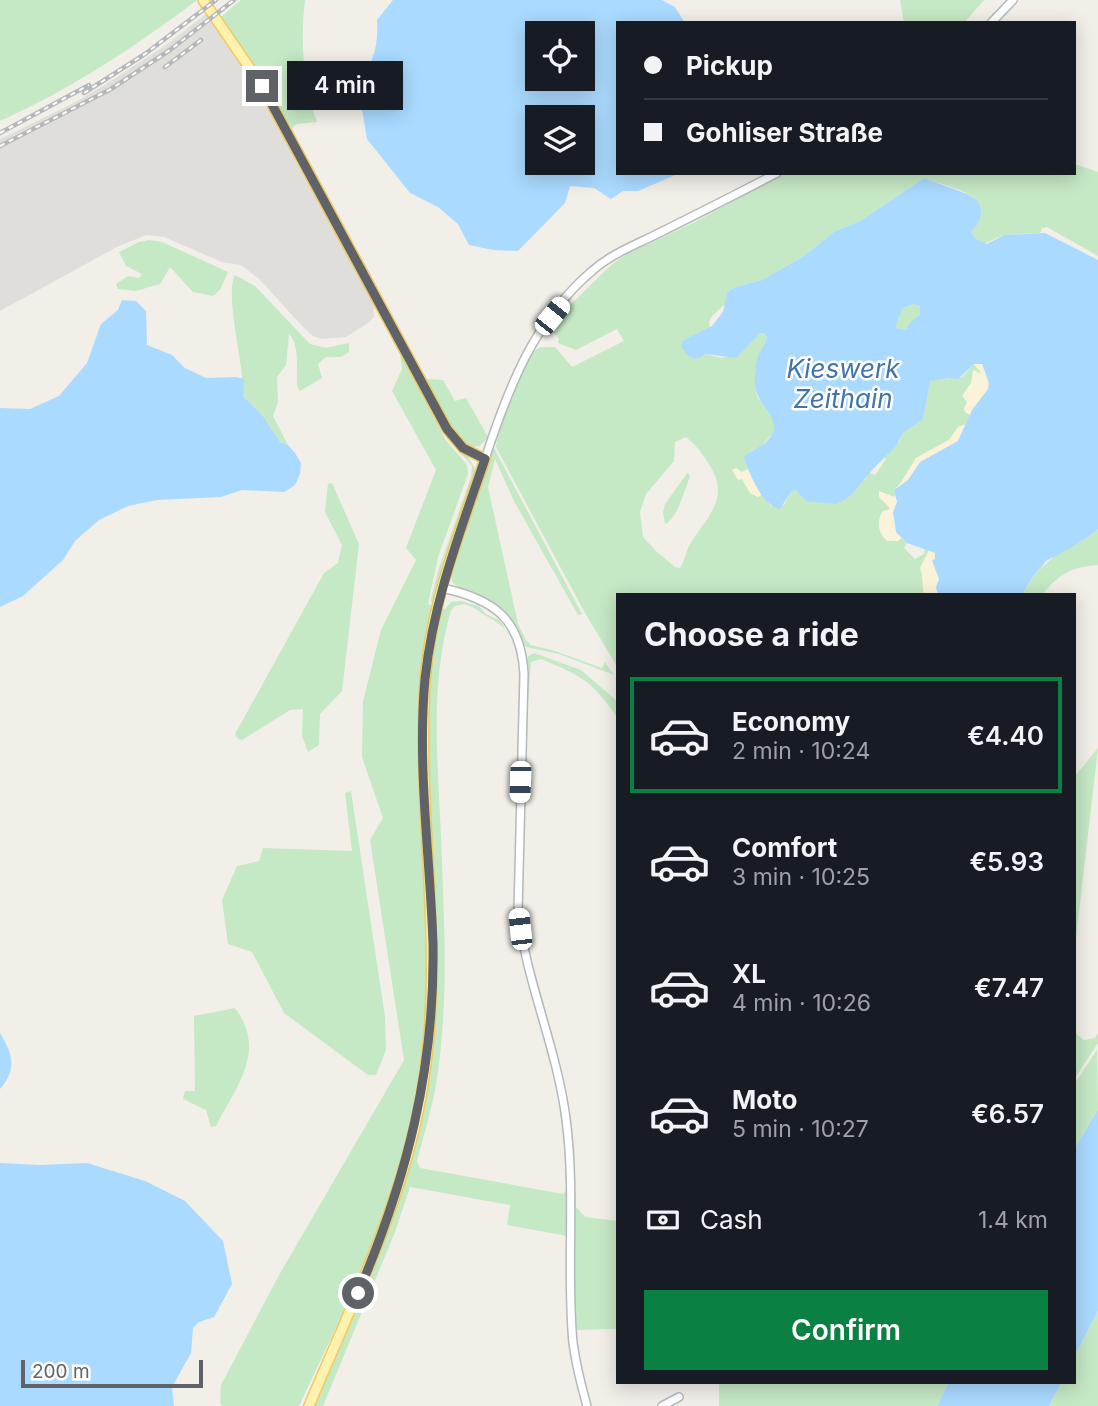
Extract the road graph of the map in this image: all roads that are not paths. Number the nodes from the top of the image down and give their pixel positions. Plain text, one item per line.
1 (203, 0) edge
2 (1013, 0) edge
3 (993, 21) edge
4 (773, 175) edge
5 (485, 459) junction
6 (442, 588) junction
7 (678, 1396) dead end
8 (309, 1406) edge
9 (587, 1406) edge
10 (662, 1406) edge

1 - 5 main road
2 - 3 street
4 - 5 street
5 - 6 main road
6 - 8 main road
6 - 9 street
7 - 10 street

